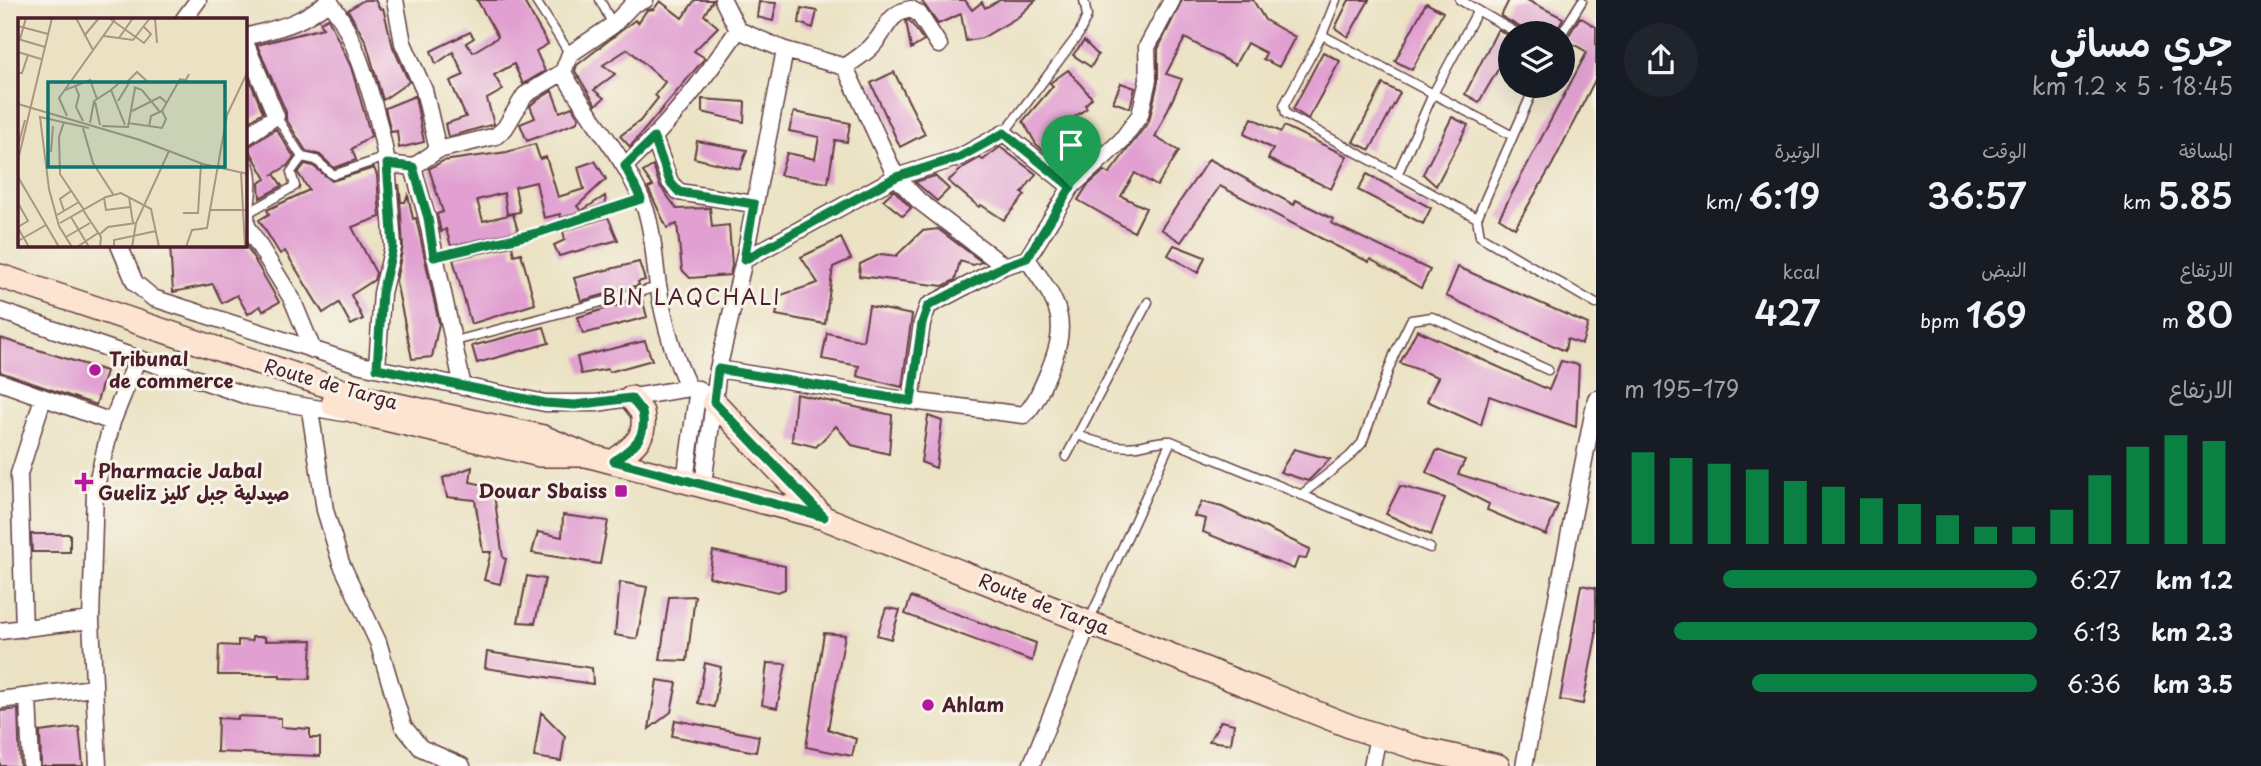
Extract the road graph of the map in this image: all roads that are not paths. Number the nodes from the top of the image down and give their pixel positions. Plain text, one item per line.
1 (198, 0) edge
2 (395, 0) edge
3 (535, 0) edge
4 (600, 0) edge
5 (645, 0) edge
6 (723, 0) edge
7 (1084, 0) edge
8 (1172, 0) edge
9 (1336, 0) edge
10 (1460, 0) edge
11 (329, 1) edge
12 (1582, 1) edge
13 (910, 4) edge
14 (1478, 10) junction
15 (185, 18) edge
16 (1570, 21) edge
17 (1498, 22) edge
18 (612, 25) junction
19 (738, 30) junction
20 (1322, 35) junction
21 (247, 38) edge
22 (247, 44) edge
23 (939, 45) dead end
24 (785, 50) junction
25 (570, 54) junction
26 (845, 66) junction
27 (563, 72) junction
28 (1433, 94) junction
29 (1530, 98) edge
30 (276, 116) junction
31 (1004, 133) junction
32 (247, 136) edge
33 (1513, 136) junction
34 (654, 138) junction
35 (438, 150) junction
36 (302, 157) junction
37 (386, 161) junction
38 (625, 166) junction
39 (413, 167) junction
40 (247, 169) edge
41 (1398, 173) junction
42 (896, 177) junction
43 (1071, 187) junction
44 (641, 199) junction
45 (754, 204) junction
46 (247, 207) edge
47 (247, 213) edge
48 (1477, 218) junction
49 (247, 226) edge
50 (120, 247) edge
51 (434, 257) junction
52 (1027, 258) junction
53 (744, 260) junction
54 (1004, 266) junction
55 (0, 276) edge
56 (659, 287) junction
57 (0, 292) edge
58 (1148, 302) dead end
59 (1596, 304) edge
60 (0, 311) edge
61 (455, 341) junction
62 (313, 350) junction
63 (137, 360) junction
64 (377, 368) junction
65 (718, 369) junction
66 (1548, 370) dead end
67 (0, 382) edge
68 (463, 387) junction
69 (700, 393) junction
70 (43, 398) junction
71 (631, 398) junction
72 (1596, 399) edge
73 (911, 401) junction
74 (310, 410) junction
75 (364, 414) junction
76 (112, 422) junction
77 (1078, 435) junction
78 (1171, 441) junction
79 (586, 455) junction
80 (1066, 457) dead end
81 (614, 461) junction
82 (694, 482) junction
83 (1301, 495) junction
84 (824, 517) junction
85 (1430, 548) dead end
86 (91, 620) junction
87 (1089, 621) junction
88 (24, 629) junction
89 (0, 631) edge
90 (93, 688) junction
91 (28, 697) junction
92 (0, 701) edge
93 (1378, 736) junction
94 (31, 766) edge
95 (99, 766) edge
96 (461, 766) edge
97 (1031, 766) edge
98 (1372, 766) edge
99 (1498, 766) edge
100 (1524, 766) edge

1 - 15 street
2 - 35 street
3 - 25 lane
4 - 18 lane
5 - 18 street
6 - 19 street
7 - 31 lane
8 - 43 street
9 - 20 lane
10 - 14 lane
11 - 21 street
11 - 37 street
12 - 16 lane
13 - 23 street
13 - 26 street
14 - 17 lane
14 - 28 lane
18 - 25 street
19 - 24 street
19 - 34 street
20 - 28 lane
20 - 41 lane
22 - 30 street
24 - 26 street
24 - 45 street
25 - 27 street
26 - 42 street
27 - 35 street
27 - 38 street
28 - 33 lane
28 - 41 lane
29 - 33 lane
30 - 32 street
30 - 36 lane
31 - 42 street
31 - 43 street
33 - 48 lane
34 - 38 street
34 - 45 street
35 - 39 street
36 - 37 lane
36 - 47 lane
37 - 39 street
37 - 64 street
38 - 44 street
39 - 51 street
40 - 46 street
41 - 48 lane
42 - 53 street
42 - 54 street
43 - 52 street
44 - 51 lane
44 - 56 street
45 - 53 street
48 - 59 lane
49 - 62 street
50 - 62 street
51 - 61 street
52 - 54 street
52 - 73 street
53 - 65 street
54 - 73 street
55 - 79 main road, Route de Targa
56 - 61 lane
56 - 69 street
57 - 75 main road, Route de Targa
58 - 77 lane
60 - 63 street
61 - 68 street
62 - 64 street
63 - 74 street
63 - 76 street
64 - 68 street
65 - 69 street
65 - 73 street
66 - 83 lane
67 - 70 street
68 - 71 street
69 - 71 street
69 - 82 street
69 - 84 main road
70 - 76 street
70 - 88 street
71 - 81 main road
72 - 100 street
74 - 75 street
74 - 96 street
75 - 79 main road, Route de Targa
76 - 86 street
77 - 78 lane
77 - 80 lane
78 - 83 lane
78 - 87 lane
79 - 81 main road, Route de Targa
81 - 82 main road, Route de Targa
82 - 84 main road, Route de Targa
83 - 85 lane
84 - 87 main road, Route de Targa
86 - 88 street
86 - 90 street
87 - 93 main road, Route de Targa
87 - 97 street
88 - 89 street
90 - 91 street
90 - 95 street
91 - 92 street
91 - 94 street
93 - 98 street
93 - 99 main road, Route de Targa

